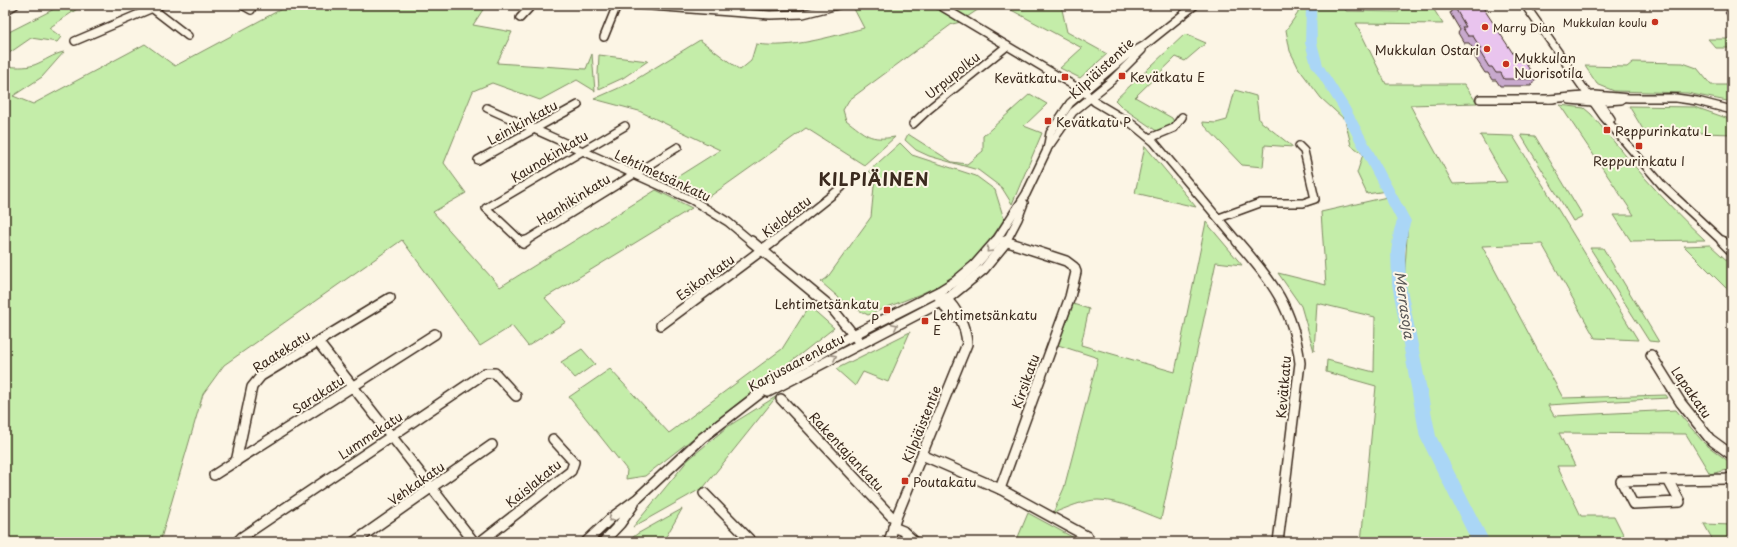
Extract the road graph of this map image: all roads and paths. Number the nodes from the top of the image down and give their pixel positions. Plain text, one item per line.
1 (15, 5) edge
2 (160, 5) edge
3 (242, 5) edge
4 (532, 5) edge
5 (617, 5) edge
6 (638, 5) edge
7 (838, 5) edge
8 (940, 5) edge
9 (1195, 5) edge
10 (1525, 5) edge
11 (1530, 5) edge
12 (712, 7) edge
13 (153, 9) junction
14 (251, 10) dead end
15 (5, 11) edge
16 (520, 18) dead end
17 (188, 36) dead end
18 (604, 37) dead end
19 (75, 41) dead end
20 (1146, 45) junction
21 (1007, 46) junction
22 (1083, 92) junction
23 (1092, 97) junction
24 (1480, 99) dead end
25 (1594, 99) junction
26 (578, 105) dead end
27 (487, 108) dead end
28 (1732, 110) edge
29 (1182, 117) dead end
30 (913, 124) dead end
31 (625, 126) dead end
32 (533, 128) junction
33 (1150, 138) junction
34 (1299, 146) dead end
35 (678, 147) dead end
36 (1046, 150) junction
37 (582, 151) junction
38 (478, 160) dead end
39 (635, 174) junction
40 (842, 187) dead end
41 (486, 208) joint
42 (1219, 218) junction
43 (1003, 240) junction
44 (763, 249) junction
45 (1732, 251) edge
46 (942, 297) junction
47 (390, 298) dead end
48 (661, 325) dead end
49 (435, 334) dead end
50 (853, 335) junction
51 (318, 342) junction
52 (860, 343) junction
53 (1651, 356) dead end
54 (353, 387) junction
55 (516, 396) dead end
56 (781, 399) dead end
57 (749, 402) junction
58 (392, 436) junction
59 (553, 439) dead end
60 (492, 446) dead end
61 (922, 455) junction
62 (1732, 455) edge
63 (236, 462) junction
64 (214, 475) dead end
65 (1732, 477) edge
66 (1668, 480) junction
67 (432, 488) junction
68 (1000, 490) junction
69 (704, 493) dead end
70 (638, 498) junction
71 (895, 523) junction
72 (1088, 537) dead end
73 (237, 542) edge
74 (354, 542) edge
75 (474, 542) edge
76 (480, 542) edge
77 (586, 542) edge
78 (604, 542) edge
79 (752, 542) edge
80 (889, 542) edge
81 (915, 542) edge
82 (1278, 542) edge

1 - 15 street
2 - 13 street
3 - 14 street
4 - 16 street
5 - 18 street
6 - 12 street
7 - 12 street
8 - 21 street, Kevätkatu
9 - 20 street, Kilpiäistentie
10 - 25 street
11 - 25 street
13 - 17 street
13 - 19 street
20 - 22 street, Kilpiäistentie
20 - 23 street, Kilpiäistentie
21 - 22 street, Kevätkatu
21 - 30 street, Urpupolku
22 - 23 street, Kevätkatu
22 - 36 street, Kilpiäistentie
23 - 33 street, Kevätkatu
23 - 36 street, Kilpiäistentie
24 - 25 street
25 - 28 street
25 - 45 street
26 - 32 street, Leinikinkatu
27 - 32 street, Lehtimetsänkatu
29 - 33 street
31 - 37 street, Kaunokinkatu
32 - 37 street, Lehtimetsänkatu
32 - 38 street, Leinikinkatu
33 - 42 street, Kevätkatu
34 - 42 street
35 - 39 street, Hanhikinkatu
36 - 43 street, Kilpiäistentie
37 - 39 street, Lehtimetsänkatu
37 - 41 street, Kaunokinkatu
39 - 41 street, Hanhikinkatu
39 - 44 street, Lehtimetsänkatu
40 - 44 street, Kielokatu
42 - 82 street, Kevätkatu
43 - 46 street, Kilpiäistentie
43 - 68 street, Kirsikatu
44 - 48 street, Esikonkatu
44 - 50 street, Lehtimetsänkatu
46 - 50 street, Karjusaarenkatu
52 -> 46 street, Karjusaarenkatu
46 - 61 street, Kilpiäistentie
47 - 51 street, Raatekatu
49 - 54 street, Sarakatu
50 - 52 street, Lehtimetsänkatu
50 - 57 street, Karjusaarenkatu
51 - 54 street
51 - 63 street, Raatekatu
57 -> 52 street, Karjusaarenkatu
53 - 62 street, Lapakatu
54 - 58 street
54 - 63 street, Sarakatu
55 - 58 street, Lummekatu
56 - 71 street, Rakentajankatu
57 - 70 street, Karjusaarenkatu
58 - 67 street
58 - 73 street, Lummekatu
59 - 76 street, Kaislakatu
60 - 67 street, Vehkakatu
61 - 68 street
61 - 71 street, Kilpiäistentie
63 - 64 street, Sarakatu
65 - 66 street
66 - 66 street
67 - 74 street, Vehkakatu
67 - 75 street
68 - 72 street
69 - 79 street
70 -> 77 street, Karjusaarenkatu
70 - 78 street, Karjusaarenkatu
71 - 80 street, Kilpiäistentie
71 - 81 street, Rakentajankatu

